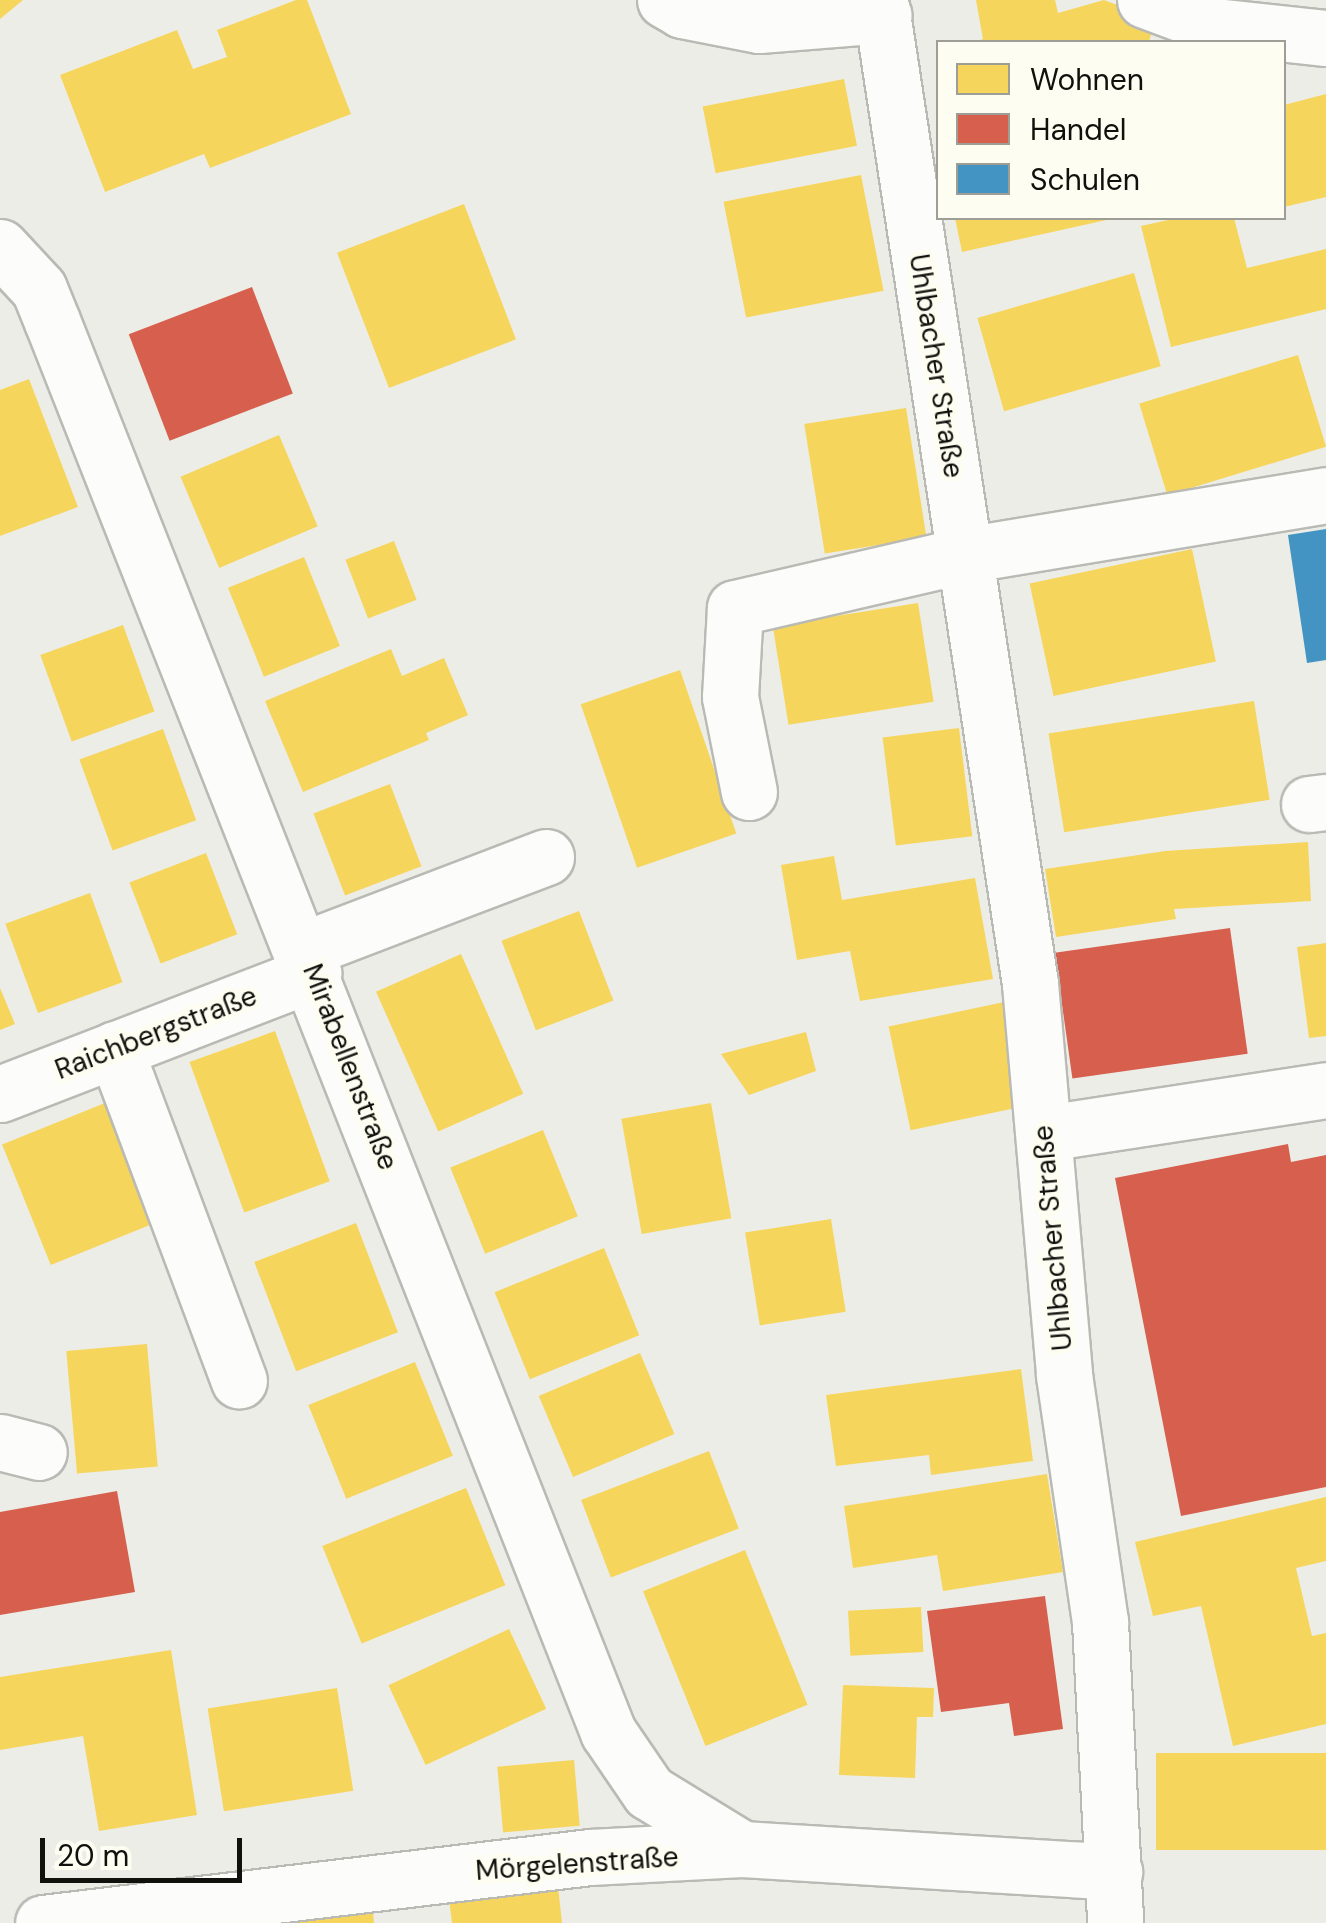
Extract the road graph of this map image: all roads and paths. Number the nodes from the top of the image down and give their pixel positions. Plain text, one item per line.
1 (665, 0) edge
2 (1145, 0) edge
3 (882, 8) edge
4 (1326, 38) edge
5 (0, 247) edge
6 (19, 297) edge
7 (1326, 494) edge
8 (965, 555) junction
9 (749, 792) dead end
10 (546, 857) dead end
11 (309, 961) junction
12 (115, 1049) junction
13 (1326, 1090) edge
14 (0, 1094) edge
15 (1046, 1133) junction
16 (238, 1381) dead end
17 (742, 1849) junction
18 (1114, 1898) edge
19 (390, 1902) edge
20 (43, 1923) edge

1 - 3 street
2 - 4 street
3 - 8 street, Uhlbacher Straße
5 - 6 street, Mirabellenstraße
6 - 11 street, Mirabellenstraße
7 - 8 street
8 - 9 street
8 - 15 street, Uhlbacher Straße
10 - 11 street, Raichbergstraße
11 - 12 street, Raichbergstraße
11 - 17 street, Mirabellenstraße
12 - 14 street, Raichbergstraße
12 - 16 street
13 - 15 street
15 - 18 street, Uhlbacher Straße
17 - 18 street, Mörgelenstraße
17 - 19 street, Mörgelenstraße
19 - 20 street, Mörgelenstraße

